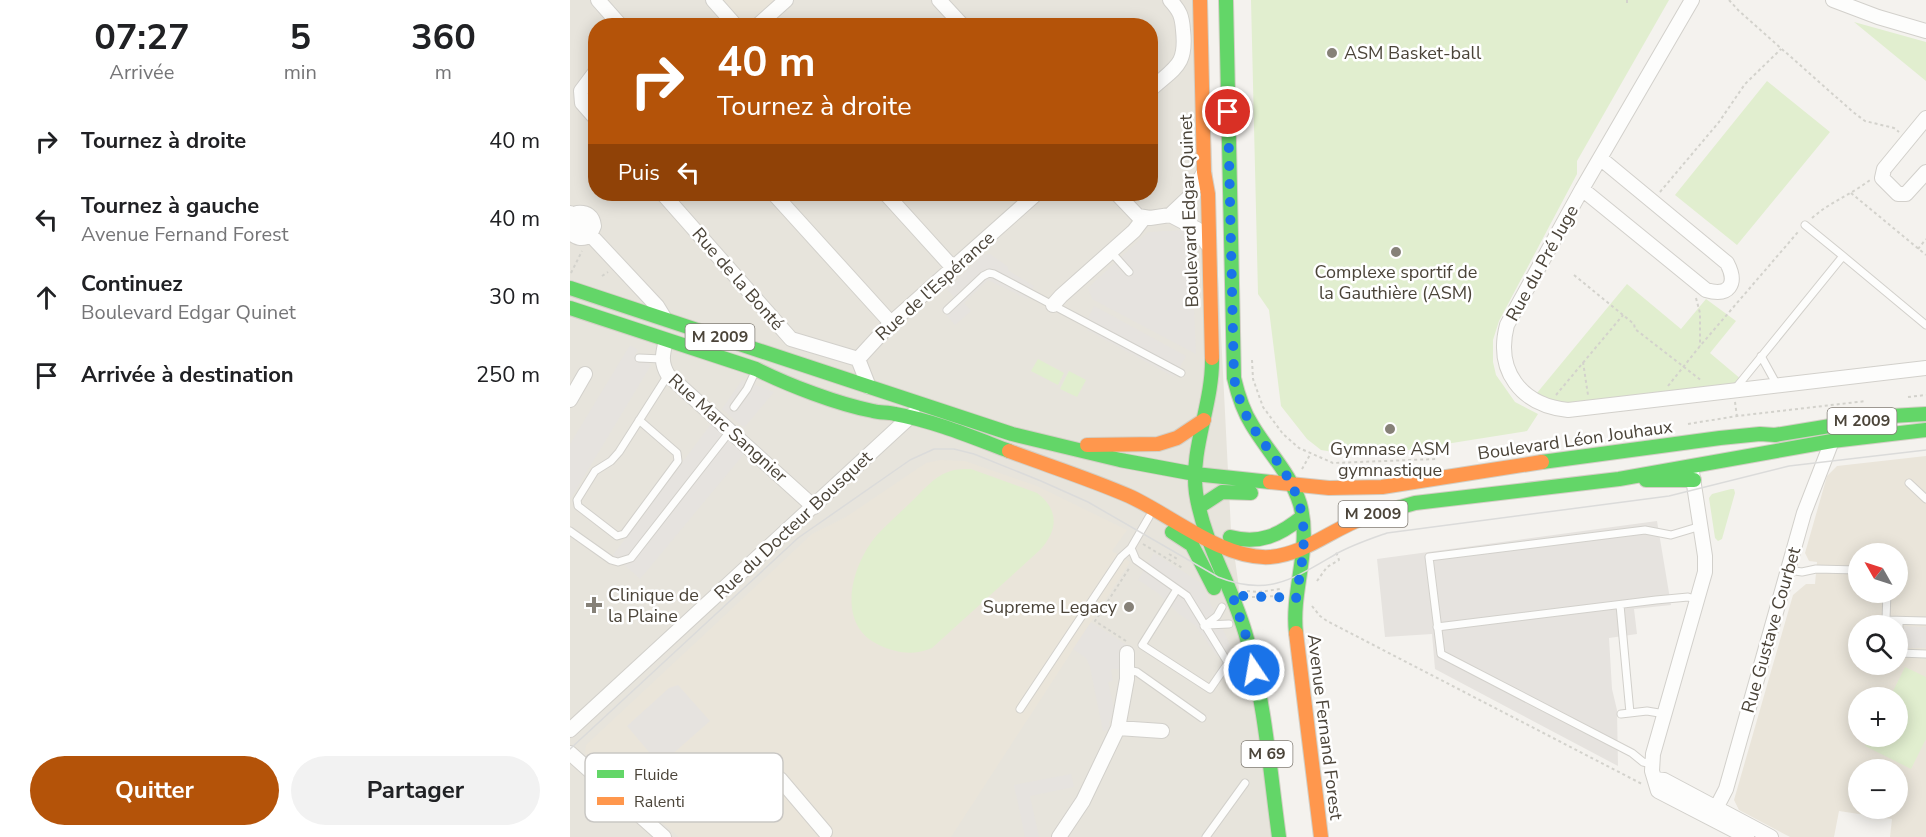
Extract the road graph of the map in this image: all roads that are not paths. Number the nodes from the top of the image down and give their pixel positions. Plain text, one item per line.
1 (598, 0) edge
2 (713, 0) edge
3 (786, 0) edge
4 (939, 0) edge
5 (1170, 0) edge
6 (1200, 0) edge
7 (1226, 0) edge
8 (1692, 0) edge
9 (1833, 0) edge
10 (1869, 6) edge
11 (614, 18) edge
12 (729, 18) edge
13 (766, 18) edge
14 (956, 18) edge
15 (1926, 31) edge
16 (588, 82) edge
17 (1158, 82) edge
18 (588, 110) edge
19 (1926, 118) edge
20 (1600, 158) junction
21 (1204, 172) junction
22 (1926, 172) edge
23 (1582, 189) junction
24 (669, 201) edge
25 (780, 201) edge
26 (892, 201) edge
27 (1028, 201) edge
28 (1123, 201) edge
29 (1170, 214) junction
30 (571, 216) edge
31 (1144, 218) junction
32 (1805, 225) road end
33 (570, 231) edge
34 (591, 235) junction
35 (1210, 249) junction
36 (1111, 252) junction
37 (1843, 256) junction
38 (954, 269) junction
39 (1129, 272) dead end
40 (570, 288) edge
41 (1053, 305) junction
42 (570, 308) edge
43 (947, 310) dead end
44 (665, 319) junction
45 (891, 323) junction
46 (1926, 325) edge
47 (666, 340) junction
48 (1761, 356) junction
49 (639, 358) dead end
50 (858, 358) junction
51 (662, 359) junction
52 (1926, 368) edge
53 (756, 369) junction
54 (1182, 372) dead end
55 (585, 374) dead end
56 (668, 375) junction
57 (1778, 385) junction
58 (869, 387) junction
59 (1734, 390) junction
60 (570, 400) edge
61 (925, 406) junction
62 (734, 407) dead end
63 (872, 411) junction
64 (1926, 414) edge
65 (909, 418) junction
66 (639, 420) junction
67 (1204, 420) junction
68 (731, 430) junction
69 (1926, 430) edge
70 (1775, 435) junction
71 (888, 437) junction
72 (1832, 441) junction
73 (1685, 442) junction
74 (1068, 448) junction
75 (1693, 473) junction
76 (1195, 474) junction
77 (1300, 480) junction
78 (1909, 483) dead end
79 (1382, 486) junction
80 (1129, 489) junction
81 (1349, 489) junction
82 (1926, 499) edge
83 (814, 507) junction
84 (1196, 512) junction
85 (1149, 517) junction
86 (1302, 517) junction
87 (1701, 526) junction
88 (570, 531) edge
89 (1209, 540) junction
90 (1131, 548) junction
91 (1304, 549) junction
92 (1788, 570) junction
93 (1848, 570) edge
94 (1177, 589) junction
95 (1698, 600) junction
96 (1620, 604) junction
97 (1222, 607) junction
98 (1908, 621) edge
99 (1926, 621) edge
100 (1229, 624) junction
101 (1204, 626) junction
102 (1437, 627) junction
103 (1127, 653) road end
104 (1908, 653) edge
105 (1926, 654) edge
106 (1128, 670) junction
107 (1254, 670) junction
108 (1020, 709) dead end
109 (1630, 713) junction
110 (1621, 714) dead end
111 (1665, 714) junction
112 (1202, 718) dead end
113 (1118, 728) junction
114 (570, 730) edge
115 (1162, 731) dead end
116 (570, 753) edge
117 (1652, 764) junction
118 (585, 767) edge
119 (783, 783) edge
120 (1245, 783) dead end
121 (1714, 813) junction
122 (646, 822) edge
123 (825, 832) dead end
124 (663, 837) edge
125 (1059, 837) edge
126 (1206, 837) edge
127 (1278, 837) edge
128 (1321, 837) edge
129 (1747, 837) edge
130 (1772, 837) edge

1 - 11 street
2 - 12 street
3 - 13 street
4 - 14 street
5 - 17 street
6 - 21 main road, Boulevard Edgar Quinet / M 69
7 - 77 main road
8 - 20 street, Rue du Pré Juge
9 - 10 street
10 - 15 street
16 - 18 street
19 - 22 street
20 - 23 street, Rue du Pré Juge
20 - 23 street
21 - 29 street
21 - 35 main road, Boulevard Edgar Quinet / M 69
23 - 59 street, Rue du Pré Juge
24 - 50 street, Rue de la Bonté
25 - 45 street
26 - 38 street
27 - 38 street, Rue de l'Espérance
28 - 31 street
29 - 31 street
29 - 35 street
30 - 34 street
31 - 36 street
32 - 37 lane
33 - 34 street
34 - 44 street
35 - 67 main road, Boulevard Edgar Quinet / M 69
36 - 39 lane
36 - 41 street
37 - 46 lane
37 - 48 lane
38 - 45 street, Rue de l'Espérance
40 - 44 main road, M 2009
41 - 43 lane
41 - 54 lane
42 - 47 main road, M 2009
44 - 58 main road, M 2009
45 - 50 street, Rue de l'Espérance
47 - 51 street, Rue Marc Sangnier
47 - 53 main road, M 2009
48 - 57 lane
48 - 59 lane
49 - 51 lane
50 - 58 street
51 - 56 street, Rue Marc Sangnier
52 - 57 street, Rue du Pré Juge
53 - 62 lane
53 - 63 main road, M 2009
55 - 60 street
56 - 66 lane
56 - 68 street, Rue Marc Sangnier
57 - 59 street, Rue du Pré Juge
58 - 61 main road, M 2009
61 - 65 street, Rue du Docteur Bousquet
61 - 74 main road, M 2009
63 - 65 main road, M 2009
63 - 71 street
64 - 70 main road, Boulevard Léon Jouhaux / M 2009
65 - 71 street, Rue du Docteur Bousquet
65 - 80 main road, M 2009
66 - 66 lane
67 - 74 main road
67 - 76 main road, M 69
68 - 83 street, Rue Marc Sangnier
68 - 88 lane
69 - 72 main road, Boulevard Léon Jouhaux / M 2009
70 - 73 main road, Boulevard Léon Jouhaux / M 2009
70 - 75 main road, Boulevard Léon Jouhaux
71 - 83 street, Rue du Docteur Bousquet
72 - 75 main road, Boulevard Léon Jouhaux / M 2009
72 - 92 street, Rue Gustave Courbet
73 - 75 main road
73 - 79 main road, Boulevard Léon Jouhaux / M 2009
74 - 76 main road, M 2009
75 - 87 street
75 - 91 main road, Boulevard Léon Jouhaux / M 2009
76 - 77 main road, M 2009
76 - 84 main road, M 69
77 - 79 main road
77 - 81 main road
77 - 81 main road, M 2009
77 - 84 main road
77 - 86 main road, M 69
78 - 82 lane
79 - 81 main road, M 2009
80 - 85 main road
80 - 89 main road, M 2009
83 - 114 street, Rue du Docteur Bousquet
84 - 86 main road
84 - 89 main road, M 69
85 - 90 lane
85 - 97 main road
86 - 91 main road, M 69
87 - 95 street
87 - 102 lane
89 - 91 main road, M 2009
89 - 107 main road, M 69
90 - 94 lane
90 - 108 lane
91 - 128 main road, Avenue Fernand Forest / M 69
92 - 93 lane
92 - 121 street, Rue Gustave Courbet
94 - 101 lane
94 - 101 lane
95 - 96 lane
95 - 111 street
96 - 102 lane
96 - 109 lane
97 - 100 main road
97 - 101 lane
98 - 99 lane
100 - 101 lane
100 - 107 main road
102 - 117 lane
103 - 106 street
104 - 105 lane
106 - 112 lane
106 - 113 street
107 - 127 main road, M 69
109 - 110 lane
109 - 111 lane
111 - 117 street
113 - 115 street
113 - 125 street
116 - 118 street
117 - 121 street
119 - 123 street
120 - 126 lane
121 - 129 street
121 - 130 street
122 - 124 street

